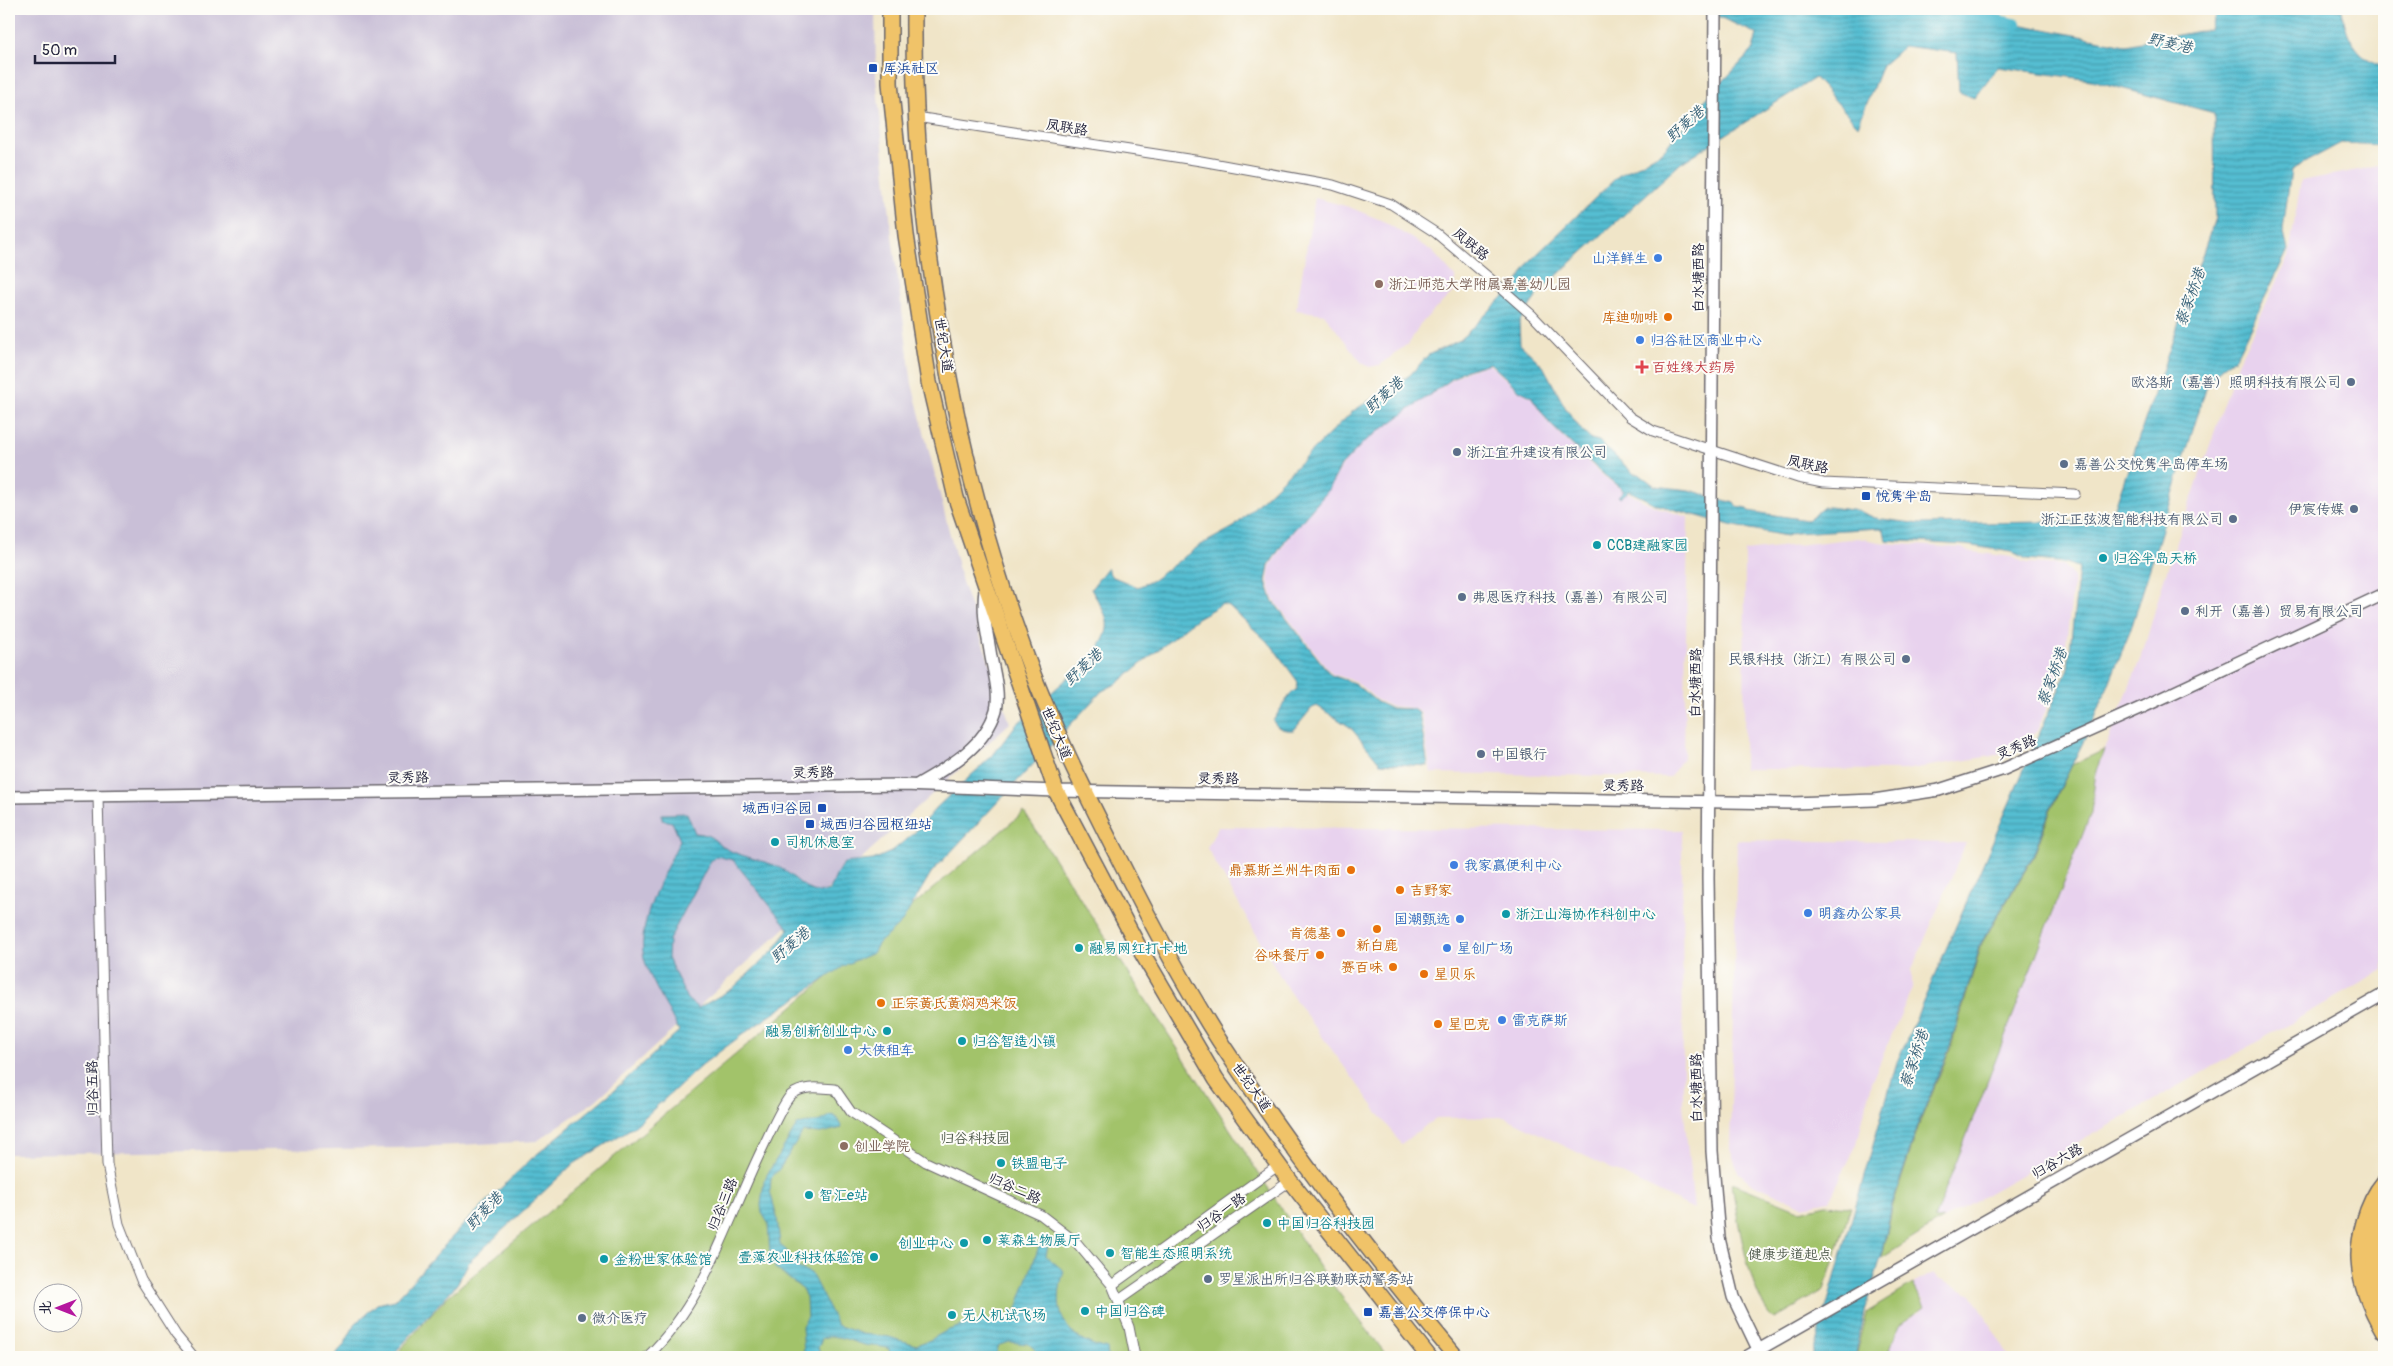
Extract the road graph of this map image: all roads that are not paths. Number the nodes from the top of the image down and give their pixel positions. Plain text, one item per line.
1 (890, 9) edge
2 (914, 9) edge
3 (1715, 9) edge
4 (916, 117) junction
5 (1712, 449) junction
6 (2075, 494) dead end
7 (986, 587) junction
8 (2384, 594) edge
9 (917, 785) junction
10 (1056, 790) junction
11 (1084, 791) junction
12 (98, 796) junction
13 (9, 798) edge
14 (1709, 802) junction
15 (2384, 994) edge
16 (835, 1089) joint
17 (1279, 1165) junction
18 (1290, 1181) junction
19 (2384, 1183) edge
20 (2384, 1206) edge
21 (1112, 1285) junction
22 (1119, 1300) junction
23 (2384, 1301) edge
24 (2384, 1331) edge
25 (1758, 1350) junction
26 (194, 1357) edge
27 (647, 1357) edge
28 (1135, 1357) edge
29 (1429, 1357) edge
30 (1456, 1357) edge
31 (1746, 1357) edge

1 - 7 main road, 世纪大道
2 - 4 main road, 世纪大道
3 - 5 street, 白水塘西路
4 - 5 street, 凤联路
4 - 11 main road, 世纪大道
5 - 6 street, 凤联路
5 - 14 street, 白水塘西路
7 - 9 street
7 - 10 main road, 世纪大道
8 - 14 street, 灵秀路
9 - 10 street, 灵秀路
9 - 12 street, 灵秀路
10 - 11 street, 灵秀路
10 - 17 main road, 世纪大道
11 - 14 street, 灵秀路
11 - 30 main road, 世纪大道
12 - 13 street, 灵秀路
12 - 26 street, 归谷五路
14 - 25 street, 白水塘西路
15 - 25 street, 归谷六路
16 - 21 street, 归谷二路
16 - 27 street, 归谷三路
17 - 18 main road, 世纪大道
17 - 21 street, 归谷一路
18 - 22 street, 归谷一路
18 - 29 main road, 世纪大道
19 - 24 highway
20 - 23 highway
21 - 22 street, 归谷二路
22 - 28 street, 归谷二路
25 - 31 street, 归谷六路

